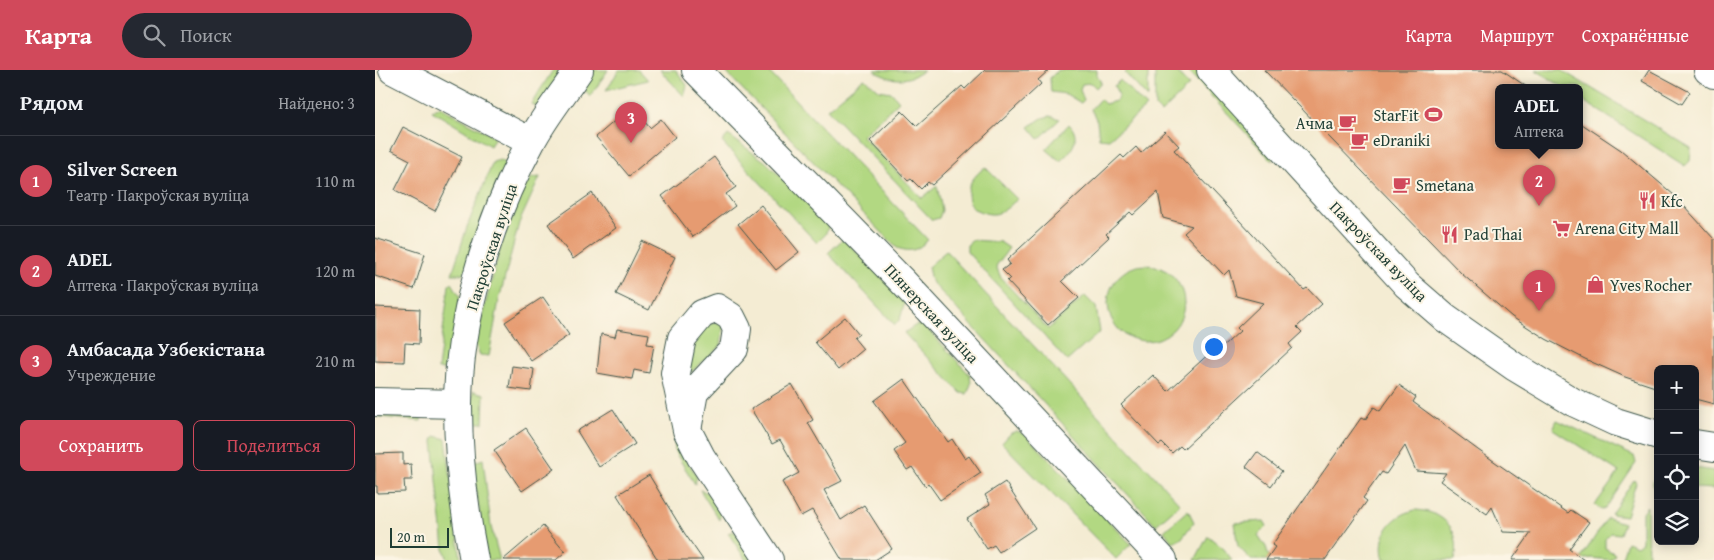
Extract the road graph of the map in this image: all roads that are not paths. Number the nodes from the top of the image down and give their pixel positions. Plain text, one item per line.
1 (393, 70) edge
2 (579, 70) edge
3 (696, 70) edge
4 (1211, 70) edge
5 (1708, 70) edge
6 (1714, 74) edge
7 (531, 142) junction
8 (375, 402) edge
9 (458, 404) junction
10 (687, 430) dead end
11 (1654, 434) edge
12 (1699, 445) edge
13 (1714, 447) edge
14 (474, 560) edge
15 (769, 560) edge
16 (1163, 560) edge

1 - 7 street
2 - 7 street, Пакроўская вуліца
3 - 16 street, Піянерская вуліца
4 - 11 street, Пакроўская вуліца
5 - 6 street
7 - 9 street, Пакроўская вуліца
8 - 9 street
9 - 14 street, Пакроўская вуліца
10 - 15 street
12 - 13 street

